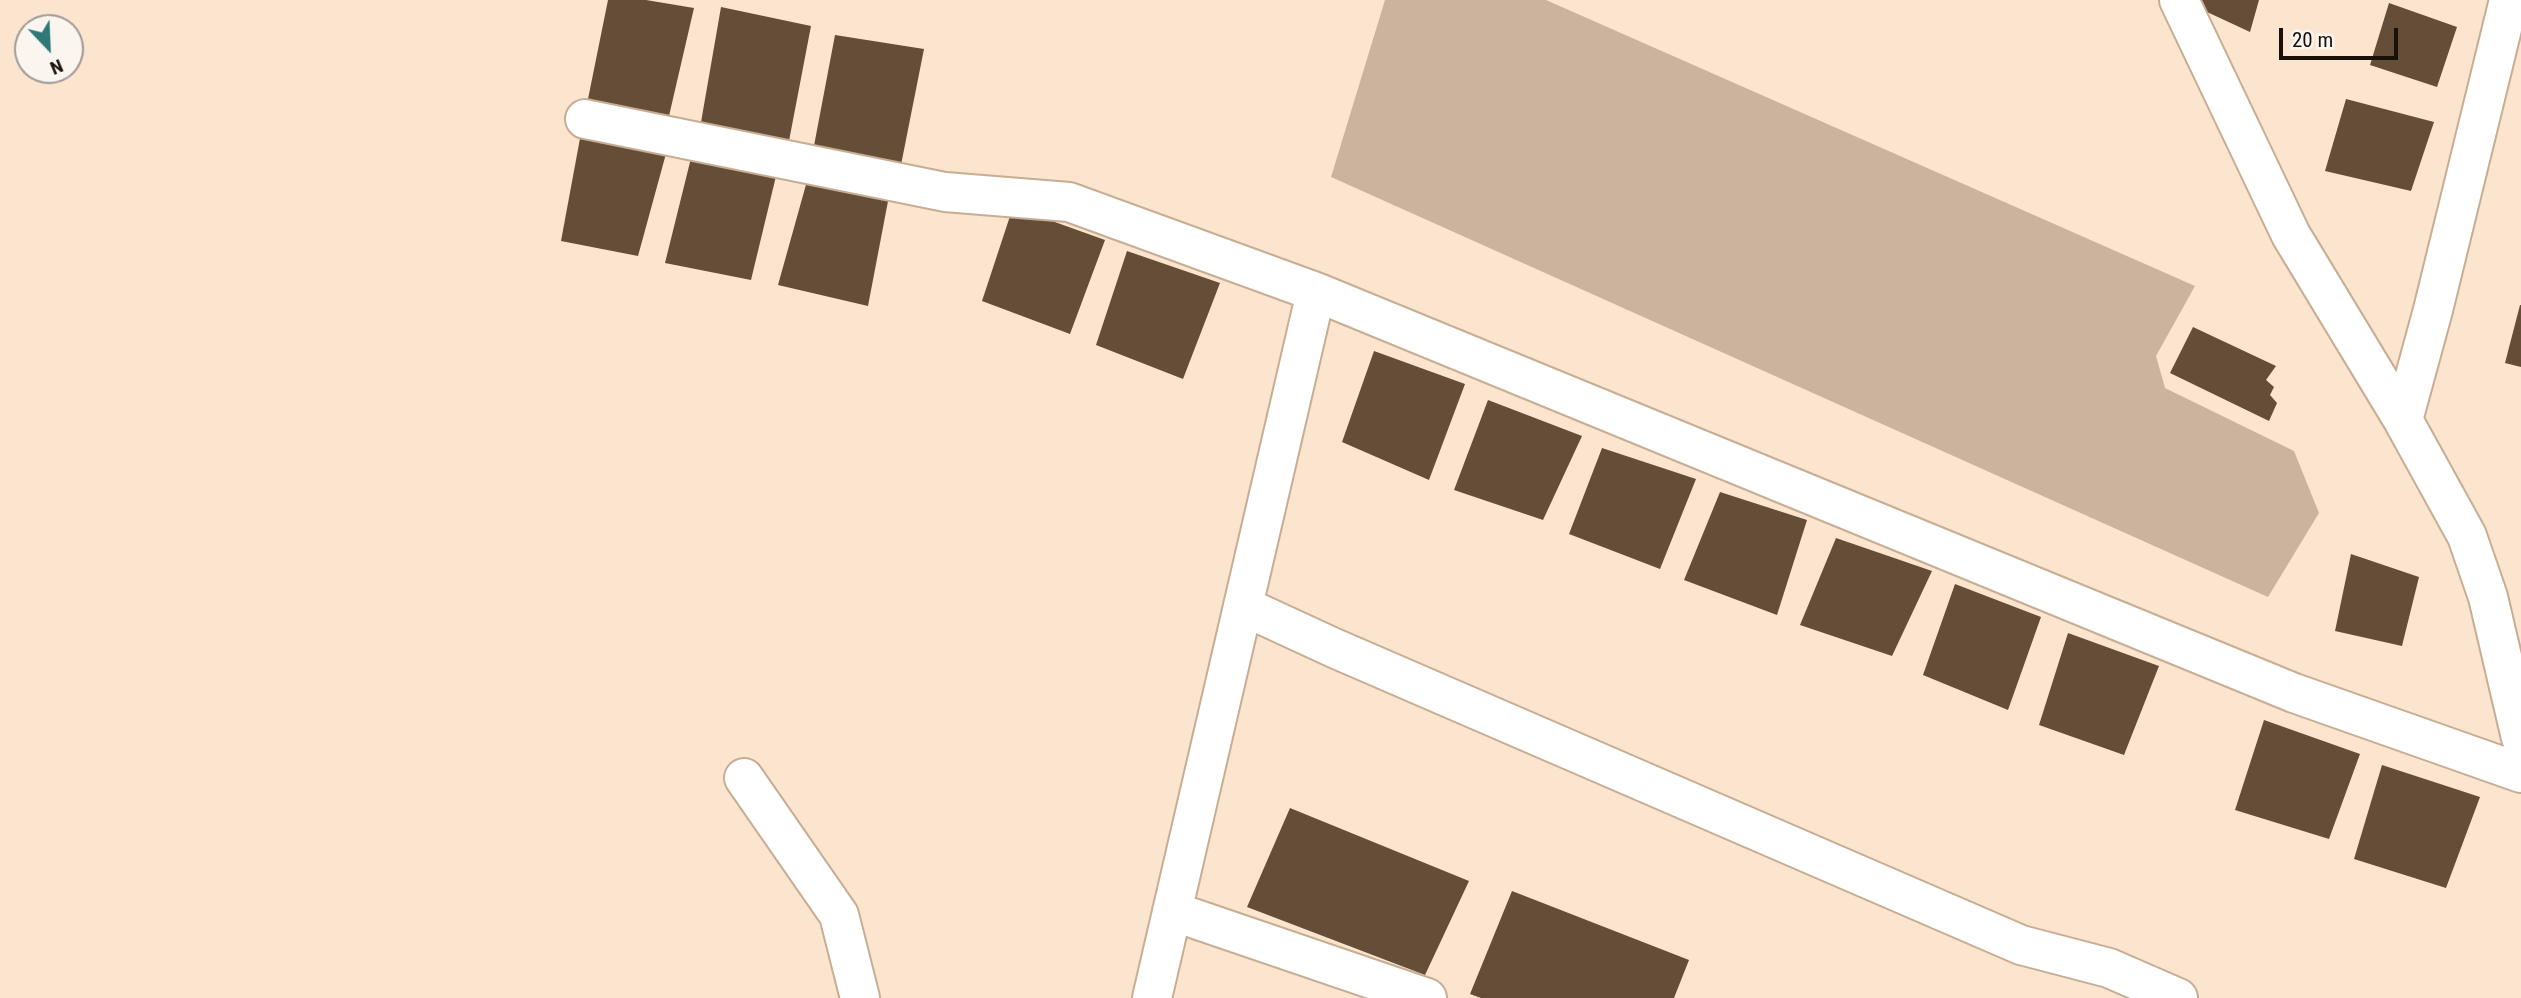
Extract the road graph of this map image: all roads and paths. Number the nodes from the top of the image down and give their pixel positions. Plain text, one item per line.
1 (2179, 0) edge
2 (2509, 0) edge
3 (585, 118) dead end
4 (1316, 292) junction
5 (2403, 420) junction
6 (1243, 606) junction
7 (2521, 738) edge
8 (2521, 773) edge
9 (744, 778) dead end
10 (1172, 911) junction
11 (860, 998) edge
12 (1152, 998) edge
13 (1427, 998) edge
14 (2178, 998) edge

1 - 5 street
2 - 5 street
3 - 4 street
4 - 6 street
4 - 8 street
5 - 7 street
6 - 10 street
6 - 14 street
9 - 11 street
10 - 12 street
10 - 13 street

